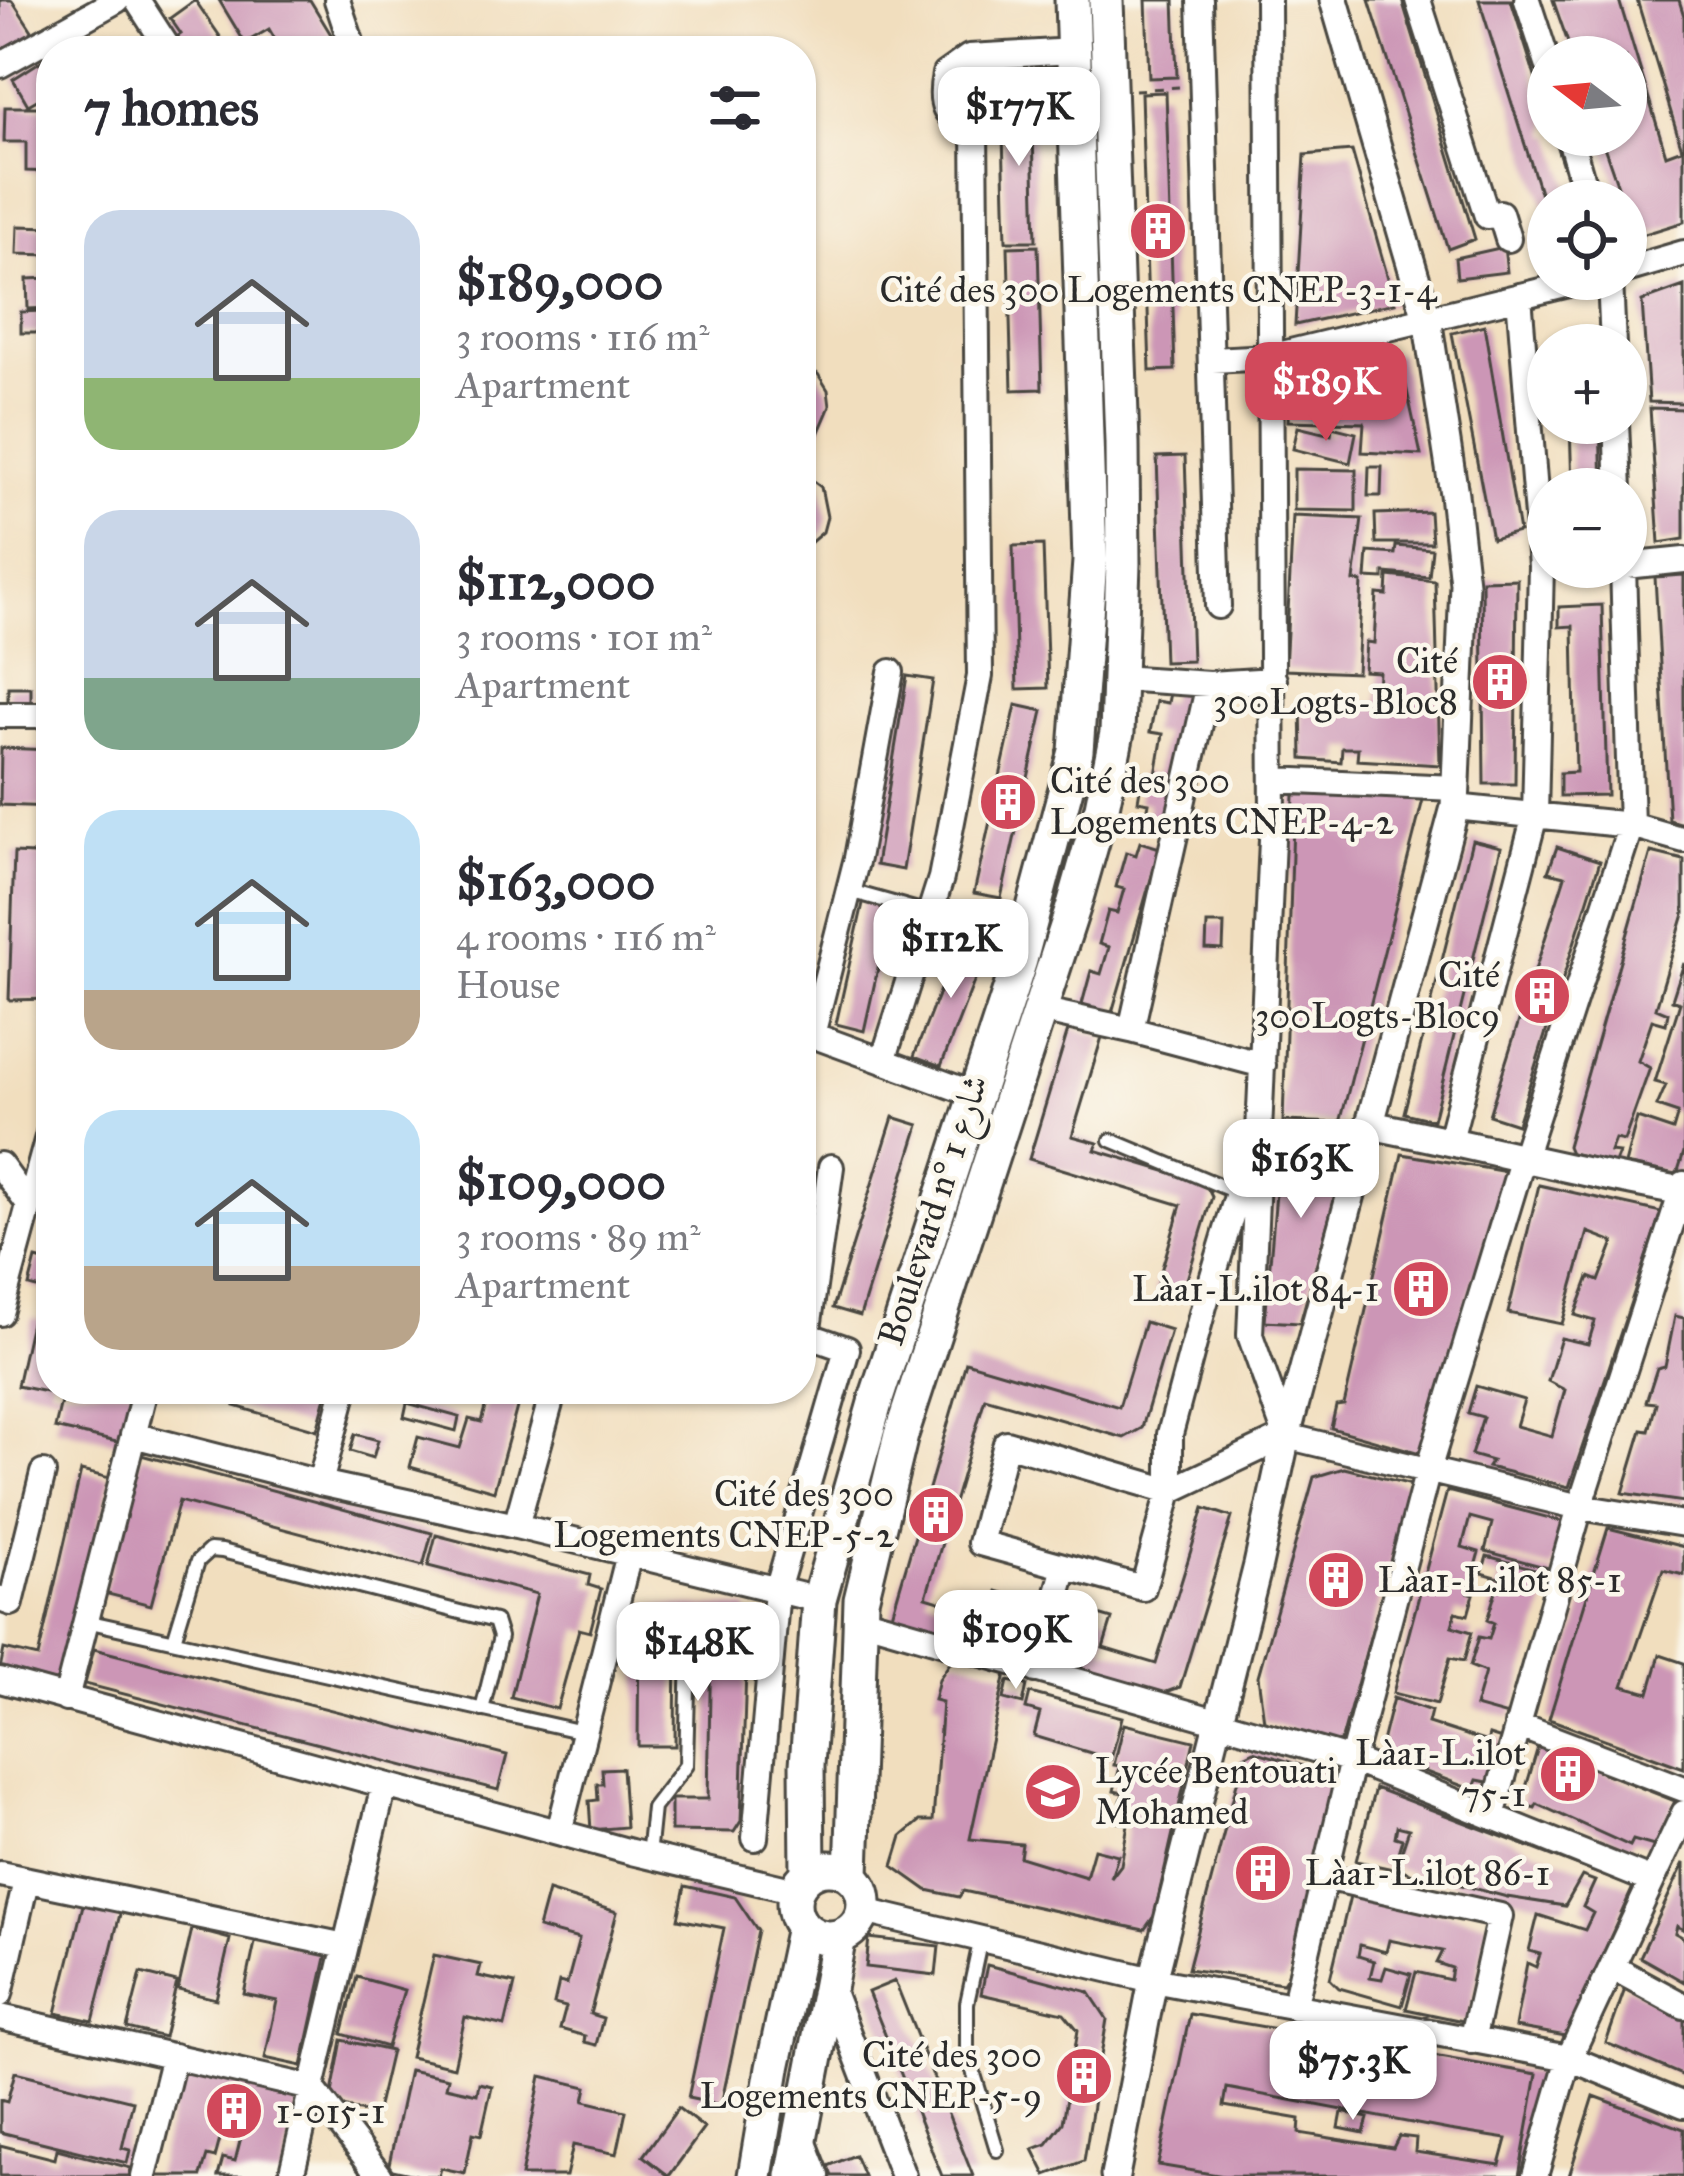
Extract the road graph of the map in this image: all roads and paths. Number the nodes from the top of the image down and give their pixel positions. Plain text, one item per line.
1 (117, 0) edge
2 (137, 0) edge
3 (337, 0) edge
4 (1072, 0) edge
5 (1106, 0) edge
6 (1201, 0) edge
7 (1268, 0) edge
8 (1334, 0) edge
9 (1418, 0) edge
10 (1527, 0) edge
11 (52, 36) edge
12 (160, 36) edge
13 (349, 36) edge
14 (1539, 36) edge
15 (36, 45) edge
16 (1073, 51) junction
17 (0, 65) edge
18 (1203, 86) junction
19 (1109, 91) junction
20 (1508, 238) dead end
21 (1684, 254) edge
22 (1647, 264) edge
23 (1527, 294) edge
24 (1519, 296) junction
25 (1427, 318) junction
26 (1270, 357) junction
27 (1212, 360) junction
28 (1535, 468) edge
29 (1684, 560) edge
30 (1647, 564) edge
31 (1543, 588) edge
32 (1625, 588) edge
33 (1218, 606) dead end
34 (891, 672) dead end
35 (1119, 679) junction
36 (1274, 680) junction
37 (1209, 684) junction
38 (0, 715) edge
39 (36, 715) edge
40 (1273, 780) junction
41 (1455, 798) junction
42 (1534, 815) junction
43 (1631, 825) junction
44 (1684, 840) edge
45 (850, 891) junction
46 (929, 914) junction
47 (1026, 940) junction
48 (1040, 1010) junction
49 (816, 1020) edge
50 (1131, 1030) junction
51 (816, 1036) edge
52 (883, 1061) junction
53 (1263, 1065) junction
54 (976, 1095) junction
55 (1370, 1125) junction
56 (1111, 1140) dead end
57 (1450, 1140) junction
58 (1261, 1142) junction
59 (1522, 1161) junction
60 (0, 1165) edge
61 (831, 1167) dead end
62 (36, 1180) edge
63 (1683, 1188) edge
64 (1238, 1193) junction
65 (29, 1205) junction
66 (816, 1260) edge
67 (0, 1313) edge
68 (816, 1339) edge
69 (848, 1349) junction
70 (888, 1359) junction
71 (141, 1404) edge
72 (342, 1404) edge
73 (550, 1404) edge
74 (134, 1435) junction
75 (1286, 1436) junction
76 (1428, 1470) junction
77 (43, 1472) dead end
78 (320, 1483) junction
79 (1169, 1491) junction
80 (1580, 1507) junction
81 (1684, 1524) edge
82 (516, 1526) junction
83 (629, 1554) junction
84 (1066, 1567) junction
85 (777, 1590) junction
86 (0, 1599) edge
87 (820, 1600) junction
88 (861, 1619) junction
89 (86, 1621) junction
90 (174, 1640) junction
91 (689, 1652) dead end
92 (1036, 1670) junction
93 (0, 1679) edge
94 (66, 1699) junction
95 (482, 1710) junction
96 (1218, 1724) junction
97 (1517, 1725) junction
98 (584, 1732) junction
99 (1352, 1760) junction
100 (384, 1785) junction
101 (1684, 1789) edge
102 (1684, 1813) edge
103 (1492, 1816) junction
104 (559, 1832) junction
105 (755, 1838) dead end
106 (648, 1856) junction
107 (0, 1874) edge
108 (852, 1875) junction
109 (1324, 1877) junction
110 (26, 1881) junction
111 (1652, 1881) junction
112 (802, 1882) junction
113 (864, 1911) junction
114 (803, 1927) junction
115 (839, 1937) junction
116 (981, 1937) junction
117 (345, 1946) junction
118 (1612, 1967) junction
119 (1153, 1980) junction
120 (829, 1982) junction
121 (0, 1994) edge
122 (1684, 2006) edge
123 (1294, 2007) junction
124 (0, 2017) edge
125 (1472, 2041) junction
126 (174, 2056) junction
127 (1570, 2058) junction
128 (312, 2088) junction
129 (1684, 2105) edge
130 (800, 2133) junction
131 (997, 2150) dead end
132 (144, 2176) edge
133 (291, 2176) edge
134 (380, 2176) edge
135 (755, 2176) edge
136 (794, 2176) edge
137 (817, 2176) edge
138 (902, 2176) edge
139 (1115, 2176) edge
140 (1535, 2176) edge

1 - 11 street
2 - 12 street
3 - 13 street
4 - 16 main road, Boulevard n° شارع 1
5 - 19 main road, Boulevard n° شارع 1
6 - 18 street
7 - 26 street
8 - 25 street
9 - 20 street
10 - 14 street
15 - 17 street
16 - 46 street
16 - 47 main road, Boulevard n° شارع 1
18 - 19 path
18 - 27 street
19 - 35 main road, Boulevard n° شارع 1
21 - 22 street
23 - 24 street
24 - 25 street
24 - 28 street
25 - 26 street
25 - 41 street
26 - 27 street
26 - 36 street
27 - 33 street
29 - 30 street
31 - 42 street
32 - 43 street
34 - 45 street
35 - 37 street
35 - 48 main road, Boulevard n° شارع 1
36 - 37 street
36 - 40 street
37 - 50 street
38 - 39 street
40 - 41 street
40 - 53 street
41 - 42 street
41 - 55 street
42 - 43 street
42 - 57 street
43 - 44 street
43 - 59 street
45 - 46 lane
45 - 49 street
46 - 47 lane
46 - 52 street
47 - 54 main road, Boulevard n° شارع 1
48 - 50 street
48 - 88 main road, Boulevard n° شارع 1
50 - 53 street
51 - 52 street
52 - 54 street
53 - 58 street
54 - 70 main road, Boulevard n° شارع 1
55 - 57 street
55 - 75 street
56 - 64 lane
57 - 59 street
58 - 64 street
58 - 75 street
59 - 63 street
59 - 76 street
60 - 65 street
61 - 66 street
62 - 65 street
63 - 80 street
64 - 79 street
65 - 67 street
68 - 69 street
69 - 70 street
69 - 85 street
70 - 87 main road, Boulevard n° شارع 1
71 - 74 street
72 - 78 street
73 - 82 street
74 - 78 street
74 - 89 street
75 - 76 street
75 - 79 street
75 - 96 street
76 - 80 street
76 - 99 street
77 - 86 street
78 - 82 street
79 - 84 street
79 - 84 street
80 - 81 street
80 - 97 street
82 - 83 street
83 - 85 street
83 - 98 street
84 - 92 street
85 - 87 street
85 - 105 street
87 - 112 main road, Boulevard n° شارع 1
88 - 92 street
88 - 108 main road, Boulevard n° شارع 1
89 - 90 lane
89 - 94 street
90 - 95 lane
90 - 95 lane
91 - 106 lane
92 - 96 street
93 - 94 street
94 - 100 street
95 - 98 lane
96 - 99 street
96 - 119 street
97 - 101 street
97 - 103 street
98 - 104 street
99 - 103 street
99 - 109 street
100 - 104 street
100 - 117 street
102 - 111 street
103 - 111 street
104 - 106 street
106 - 112 street
107 - 110 street
108 - 112 main road
108 - 113 main road
109 - 123 street
109 - 125 street
110 - 117 street
110 - 121 street
111 - 118 street
112 - 114 main road
113 - 115 main road
113 - 116 street
114 - 115 main road
114 - 135 main road
115 - 120 main road
116 - 119 street
116 - 131 lane
117 - 128 street
118 - 122 street
118 - 127 street
119 - 123 street
119 - 139 street
120 - 130 main road
120 - 138 street
123 - 125 street
124 - 126 street
125 - 127 street
126 - 128 street
126 - 132 street
127 - 129 street
127 - 140 street
128 - 133 street
128 - 134 street
130 - 136 main road
130 - 137 street

